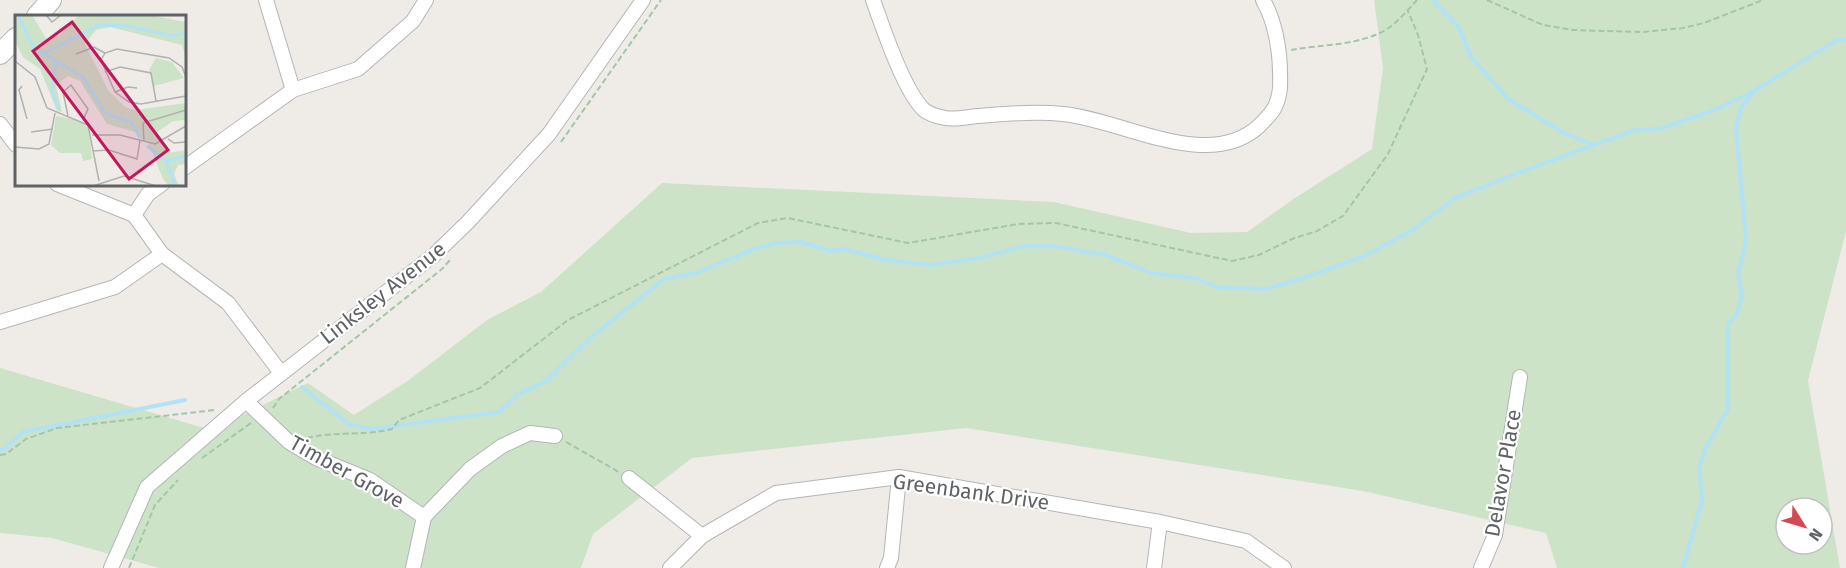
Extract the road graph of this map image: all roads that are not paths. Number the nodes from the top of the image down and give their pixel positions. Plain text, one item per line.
1 (51, 0) edge
2 (266, 0) edge
3 (426, 0) edge
4 (643, 0) edge
5 (873, 0) edge
6 (1263, 0) edge
7 (38, 15) edge
8 (15, 39) edge
9 (0, 54) edge
10 (293, 90) junction
11 (0, 124) edge
12 (15, 144) edge
13 (186, 167) edge
14 (62, 186) edge
15 (159, 186) edge
16 (134, 215) junction
17 (162, 254) junction
18 (0, 322) edge
19 (281, 373) junction
20 (1521, 377) dead end
21 (246, 401) junction
22 (555, 436) road end
23 (899, 477) junction
24 (629, 478) road end
25 (424, 517) junction
26 (1160, 522) junction
27 (702, 536) junction
28 (111, 568) edge
29 (413, 568) edge
30 (670, 568) edge
31 (887, 568) edge
32 (1154, 568) edge
33 (1284, 568) edge
34 (1481, 568) edge

1 - 7 main road
2 - 10 street
3 - 10 street
4 - 19 street, Linksley Avenue
5 - 6 street
8 - 9 main road
10 - 13 street
11 - 12 street
14 - 16 street
15 - 16 street
16 - 17 street
17 - 18 street
17 - 19 street
19 - 21 street, Linksley Avenue
20 - 34 street, Delavor Place
21 - 25 street, Timber Grove
21 - 28 street, Linksley Avenue
22 - 25 street
23 - 26 street, Greenbank Drive
23 - 27 street, Greenbank Drive
23 - 31 street
24 - 27 street
25 - 29 street
26 - 32 street
26 - 33 street, Greenbank Drive
27 - 30 street, Greenbank Drive

